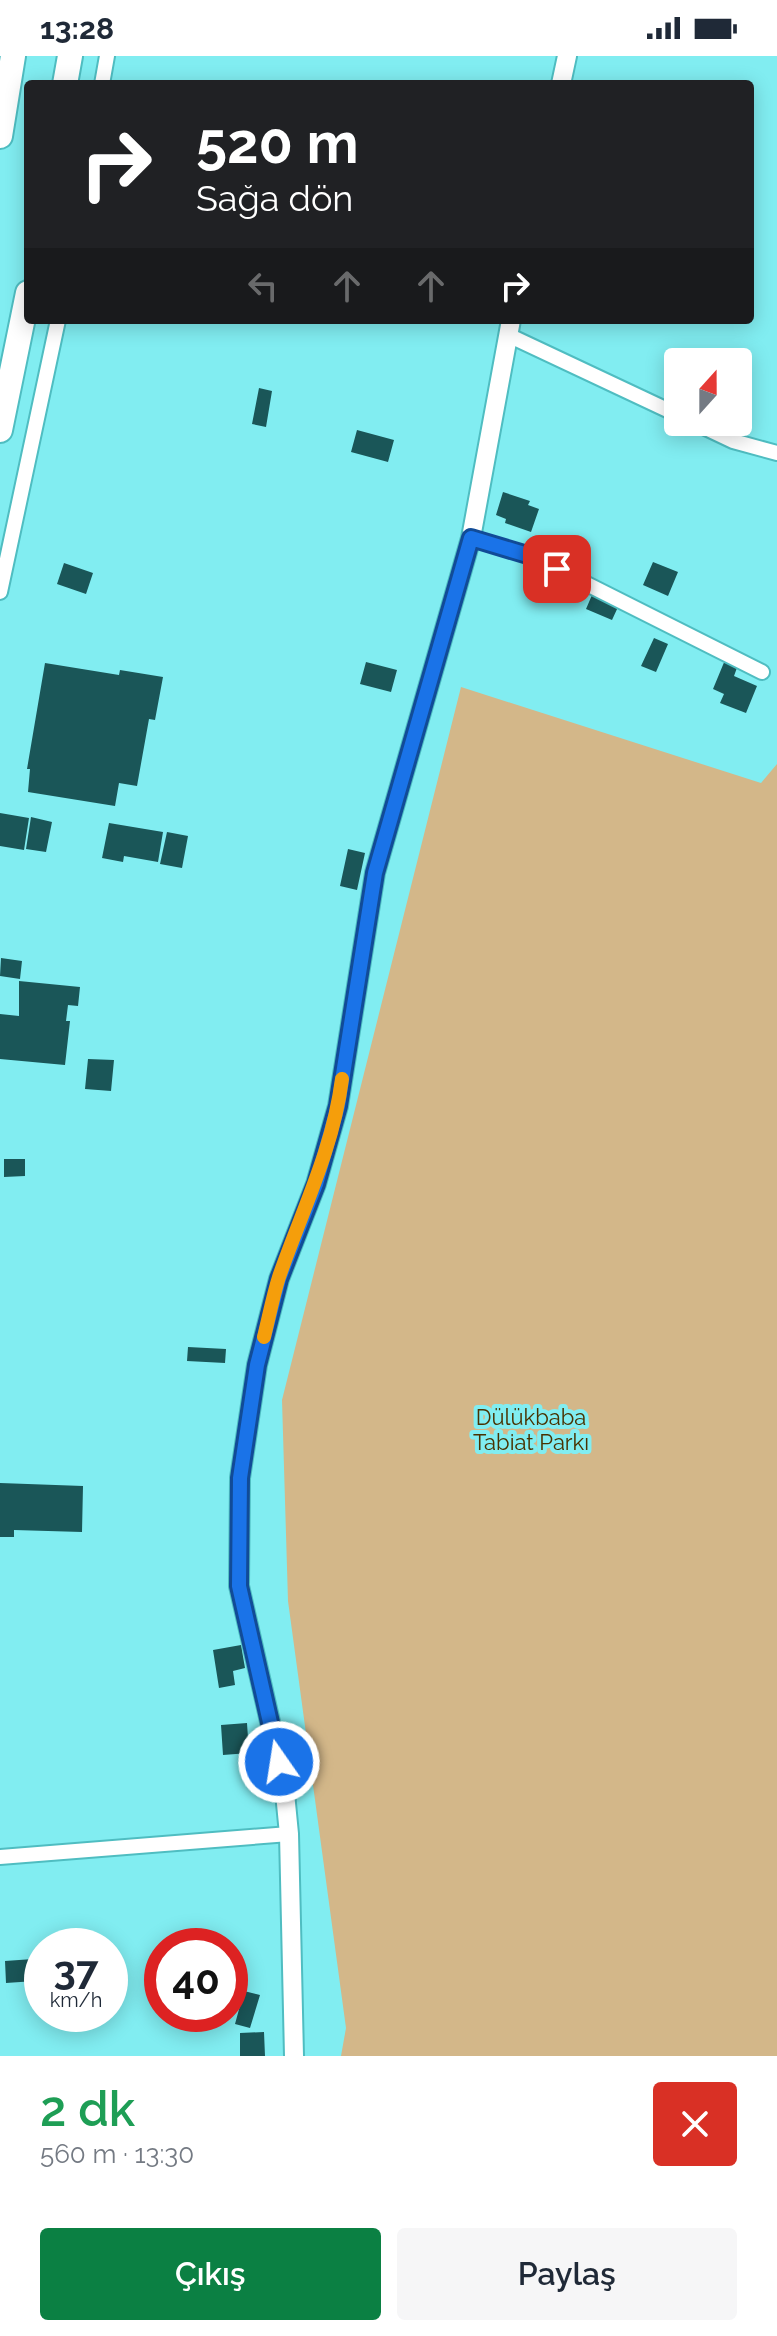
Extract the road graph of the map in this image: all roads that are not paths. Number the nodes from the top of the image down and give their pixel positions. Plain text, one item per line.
1 (13, 56) edge
2 (70, 56) edge
3 (107, 56) edge
4 (567, 56) edge
5 (66, 80) edge
6 (103, 80) edge
7 (562, 80) edge
8 (0, 136) edge
9 (24, 313) edge
10 (57, 324) edge
11 (510, 327) edge
12 (664, 408) edge
13 (0, 430) edge
14 (722, 436) edge
15 (777, 453) edge
16 (471, 538) junction
17 (0, 592) edge
18 (762, 672) dead end
19 (289, 1834) junction
20 (0, 1857) edge
21 (294, 2056) edge

1 - 8 highway
2 - 5 highway
3 - 6 street
4 - 7 street
9 - 13 highway
10 - 17 street
11 - 12 street
11 - 16 street
14 - 15 street
16 - 18 street
16 - 19 street
19 - 20 street
19 - 21 street

